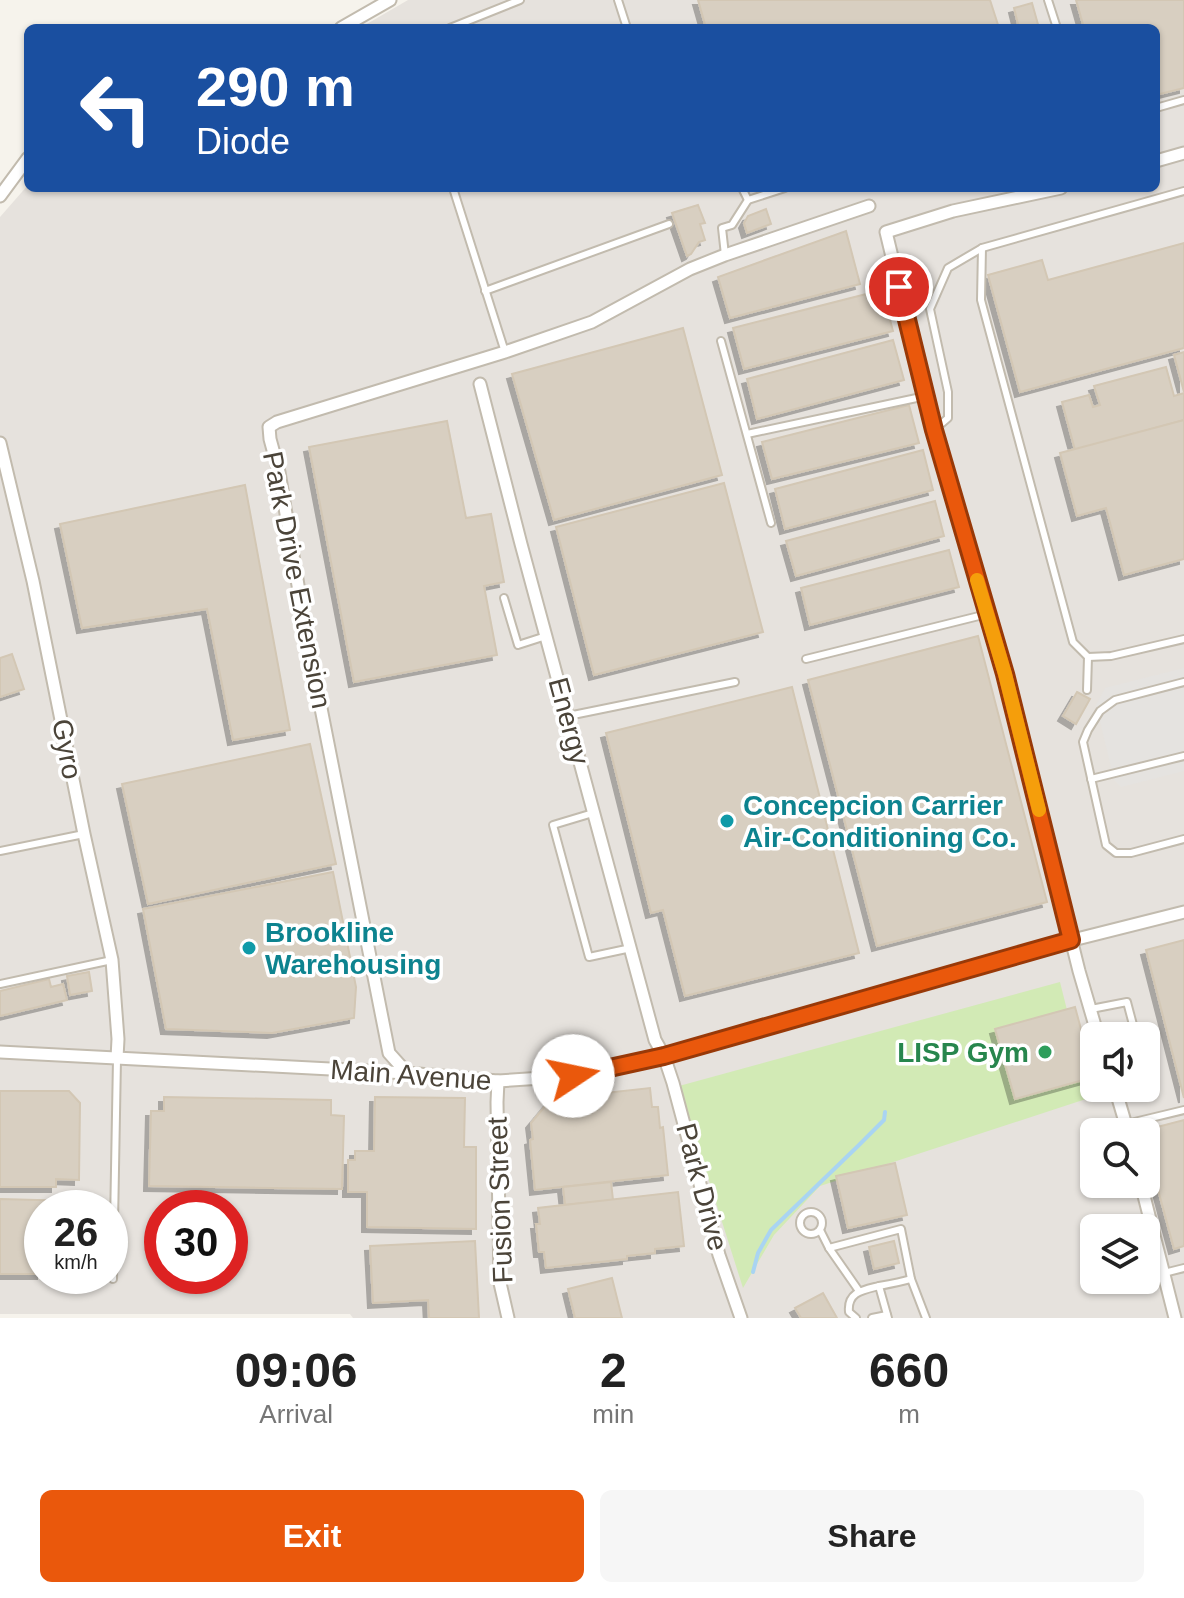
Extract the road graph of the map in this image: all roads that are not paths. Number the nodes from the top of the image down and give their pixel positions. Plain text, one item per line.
1 (390, 0) edge
2 (520, 0) edge
3 (618, 0) edge
4 (1048, 0) edge
5 (348, 24) edge
6 (460, 24) edge
7 (626, 24) edge
8 (1056, 24) edge
9 (1184, 100) edge
10 (1160, 107) edge
11 (1184, 153) edge
12 (1160, 160) edge
13 (24, 163) edge
14 (1184, 191) edge
15 (454, 192) edge
16 (744, 192) edge
17 (773, 192) edge
18 (1042, 192) edge
19 (0, 196) edge
20 (748, 200) junction
21 (869, 206) dead end
22 (669, 224) dead end
23 (982, 248) junction
24 (725, 255) junction
25 (485, 291) junction
26 (721, 341) dead end
27 (505, 352) junction
28 (480, 384) dead end
29 (926, 396) junction
30 (934, 430) junction
31 (747, 434) junction
32 (0, 443) edge
33 (771, 523) dead end
34 (504, 598) dead end
35 (987, 614) junction
36 (546, 636) junction
37 (1184, 639) edge
38 (1088, 657) junction
39 (806, 659) dead end
40 (735, 682) dead end
41 (1184, 682) edge
42 (1087, 690) dead end
43 (568, 716) junction
44 (1184, 756) edge
45 (1091, 779) junction
46 (594, 813) junction
47 (84, 834) junction
48 (1184, 839) edge
49 (0, 851) edge
50 (1184, 912) edge
51 (1071, 940) junction
52 (631, 948) junction
53 (112, 960) junction
54 (0, 984) edge
55 (1090, 1009) junction
56 (1094, 1022) edge
57 (1132, 1022) edge
58 (0, 1052) edge
59 (664, 1056) junction
60 (117, 1058) junction
61 (407, 1073) junction
62 (498, 1081) junction
63 (1184, 1110) edge
64 (1159, 1118) edge
65 (115, 1190) edge
66 (1145, 1198) edge
67 (820, 1230) dead end
68 (829, 1248) junction
69 (1184, 1268) edge
70 (1164, 1273) junction
71 (911, 1279) junction
72 (879, 1286) junction
73 (859, 1291) junction
74 (888, 1316) edge
75 (508, 1318) edge
76 (741, 1318) edge
77 (856, 1318) edge
78 (872, 1318) edge
79 (926, 1318) edge
80 (1175, 1318) edge

1 - 5 street
2 - 6 lane
3 - 7 lane
4 - 8 lane
9 - 10 lane
11 - 12 street
13 - 19 street
14 - 23 lane
15 - 25 lane
16 - 20 lane
17 - 20 lane
18 - 29 street
20 - 24 lane
21 - 24 street, Park Drive Extension
22 - 25 lane
23 - 30 lane
23 - 38 lane
24 - 27 street, Park Drive Extension
25 - 27 lane
26 - 31 lane
27 - 61 street, Park Drive Extension
28 - 36 street, Energy
29 - 30 street
29 - 31 lane
30 - 35 street
31 - 33 lane
32 - 47 street, Gyro
34 - 36 lane
35 - 39 lane
35 - 51 street
36 - 43 street, Energy
37 - 38 lane
38 - 42 lane
40 - 43 lane
41 - 45 lane
43 - 46 street, Energy
44 - 45 lane
45 - 48 lane
46 - 52 street, Energy
46 - 52 lane
47 - 49 lane
47 - 53 street, Gyro
50 - 51 street, Main Avenue
51 - 55 street
51 - 59 street, Main Avenue
52 - 59 street, Energy
53 - 54 lane
53 - 60 street, Gyro
55 - 56 street
55 - 57 lane
58 - 60 street, Main Avenue
59 - 62 street, Main Avenue
59 - 76 street, Park Drive
60 - 61 street, Main Avenue
60 - 65 lane
61 - 62 street, Main Avenue
62 - 75 street, Fusion Street
63 - 64 lane
66 - 70 street
67 - 68 lane
68 - 71 lane
68 - 73 lane
69 - 70 lane
70 - 80 street
71 - 72 lane
71 - 79 lane
72 - 73 lane
72 - 74 lane
73 - 77 lane
74 - 78 lane

